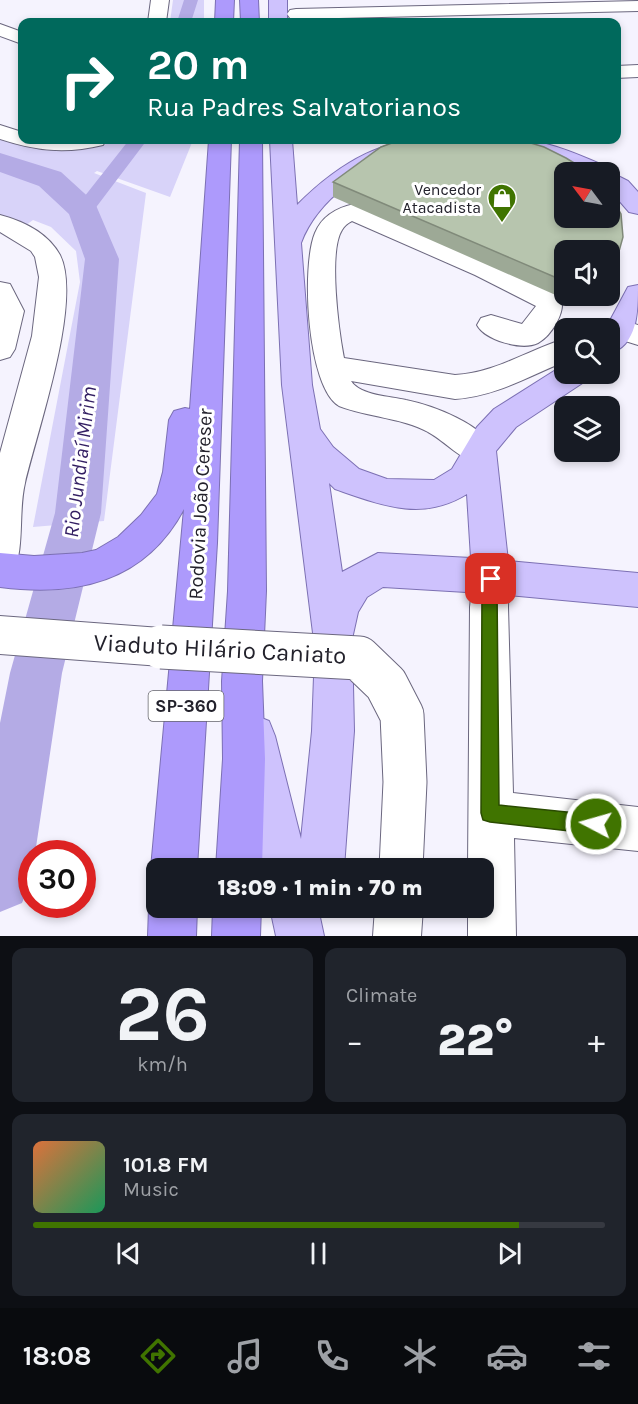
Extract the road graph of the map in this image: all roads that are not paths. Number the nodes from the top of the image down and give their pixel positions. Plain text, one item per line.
1 (249, 0) edge
2 (278, 0) edge
3 (155, 1) edge
4 (638, 2) edge
5 (297, 12) edge
6 (157, 18) edge
7 (250, 18) edge
8 (278, 18) edge
9 (0, 30) edge
10 (18, 37) edge
11 (638, 71) edge
12 (621, 72) edge
13 (0, 132) edge
14 (18, 138) edge
15 (37, 144) edge
16 (70, 144) edge
17 (220, 144) edge
18 (250, 144) edge
19 (281, 144) edge
20 (411, 144) edge
21 (520, 144) edge
22 (576, 162) edge
23 (620, 186) edge
24 (638, 207) edge
25 (0, 223) edge
26 (32, 240) junction
27 (288, 243) junction
28 (0, 245) edge
29 (214, 250) junction
30 (0, 291) edge
31 (638, 294) edge
32 (491, 325) dead end
33 (620, 334) edge
34 (0, 349) edge
35 (554, 355) edge
36 (330, 367) junction
37 (558, 384) edge
38 (304, 432) junction
39 (480, 451) junction
40 (3, 495) edge
41 (7, 568) edge
42 (491, 579) junction
43 (638, 590) edge
44 (2, 635) edge
45 (334, 650) junction
46 (242, 681) junction
47 (490, 813) junction
48 (638, 829) edge
49 (175, 858) edge
50 (239, 858) edge
51 (283, 858) edge
52 (322, 858) edge
53 (401, 858) edge
54 (173, 918) edge
55 (237, 918) edge
56 (296, 918) edge
57 (318, 918) edge
58 (398, 918) edge
59 (172, 936) edge
60 (236, 936) edge
61 (300, 936) edge
62 (317, 936) edge
63 (397, 936) edge
64 (492, 936) edge

1 - 7 highway
2 - 8 main road
3 - 6 street
4 - 5 street
9 - 10 street
11 - 12 street
13 - 14 street
15 - 16 street
17 - 29 highway, Rodovia João Cereser / SP-360
18 - 46 highway, SP-360
19 - 27 main road
20 - 27 main road
21 - 22 main road
23 - 24 main road
25 - 26 street
26 - 28 street
26 - 40 street
27 - 38 main road
29 - 41 highway
29 - 49 highway, Rodovia João Cereser / SP-360
30 - 34 street
31 - 33 main road
32 - 36 street
35 - 36 street
36 - 39 street
37 - 39 main road
38 - 39 main road
38 - 45 main road
39 - 42 main road
40 - 41 street
42 - 43 main road
42 - 45 main road
42 - 47 street
44 - 53 street, Viaduto Hilário Caniato, bridge
45 - 52 main road
46 - 50 highway, SP-360
46 - 51 main road
47 - 48 street
47 - 64 street
54 - 59 highway
55 - 60 highway
56 - 61 main road
57 - 62 main road
58 - 63 street

